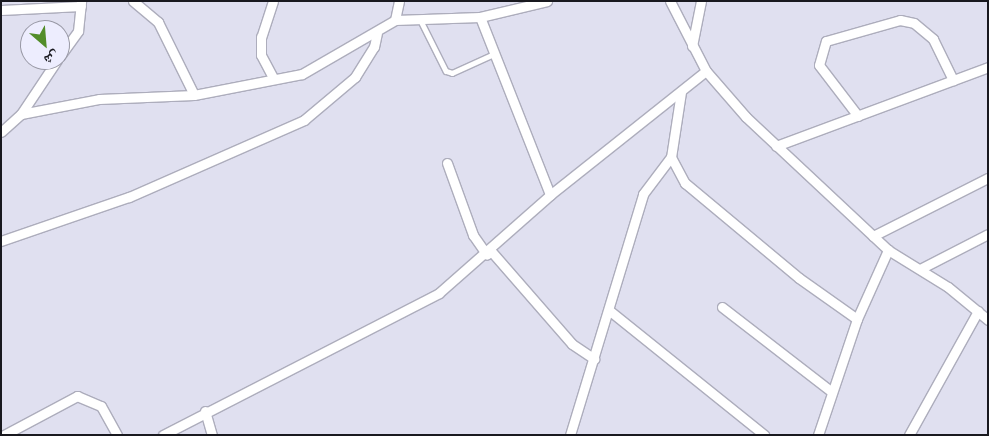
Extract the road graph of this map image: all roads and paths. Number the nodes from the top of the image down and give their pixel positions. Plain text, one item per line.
1 (133, 1) edge
2 (273, 1) edge
3 (399, 1) edge
4 (512, 1) edge
5 (547, 1) edge
6 (670, 1) edge
7 (701, 1) edge
8 (81, 4) edge
9 (11, 5) edge
10 (1, 10) edge
11 (516, 10) junction
12 (480, 17) junction
13 (420, 19) junction
14 (395, 20) junction
15 (377, 33) junction
16 (70, 42) edge
17 (692, 46) junction
18 (494, 54) junction
19 (988, 67) edge
20 (50, 70) edge
21 (706, 71) junction
22 (274, 79) junction
23 (953, 80) junction
24 (681, 92) junction
25 (194, 95) junction
26 (21, 114) junction
27 (858, 116) junction
28 (1, 132) edge
29 (776, 146) junction
30 (671, 157) junction
31 (447, 163) dead end
32 (988, 178) edge
33 (550, 195) junction
34 (988, 234) edge
35 (873, 236) junction
36 (1, 241) edge
37 (888, 250) junction
38 (489, 253) junction
39 (920, 269) junction
40 (722, 307) dead end
41 (610, 311) junction
42 (978, 311) junction
43 (857, 319) junction
44 (988, 320) edge
45 (594, 359) junction
46 (832, 392) junction
47 (206, 411) junction
48 (4, 435) edge
49 (117, 435) edge
50 (163, 435) edge
51 (212, 435) edge
52 (570, 435) edge
53 (764, 435) edge
54 (818, 435) edge
55 (909, 435) edge

1 - 25 street
2 - 22 street
3 - 14 street
4 - 11 lane
5 - 11 street
6 - 17 street
7 - 17 street
8 - 9 street
8 - 16 street
9 - 10 street
11 - 12 street
12 - 13 street
12 - 18 street
13 - 14 street
13 - 18 lane
14 - 15 street
15 - 22 street
15 - 36 street
17 - 21 street
18 - 33 street
19 - 23 street
20 - 26 street
21 - 24 street
21 - 29 street
22 - 25 street
23 - 27 street
23 - 27 street
24 - 30 street
24 - 33 street
25 - 26 street
26 - 28 street
27 - 29 street
29 - 35 street
30 - 41 street
30 - 43 street
31 - 38 street
32 - 35 street
33 - 38 street
34 - 39 street
35 - 37 street
37 - 39 street
37 - 43 street
38 - 45 street
38 - 47 street
39 - 42 street
40 - 46 street
41 - 45 street
41 - 53 street
42 - 44 street
42 - 55 street
43 - 46 street
45 - 52 street
46 - 54 street
47 - 50 street
47 - 51 street
48 - 49 street

